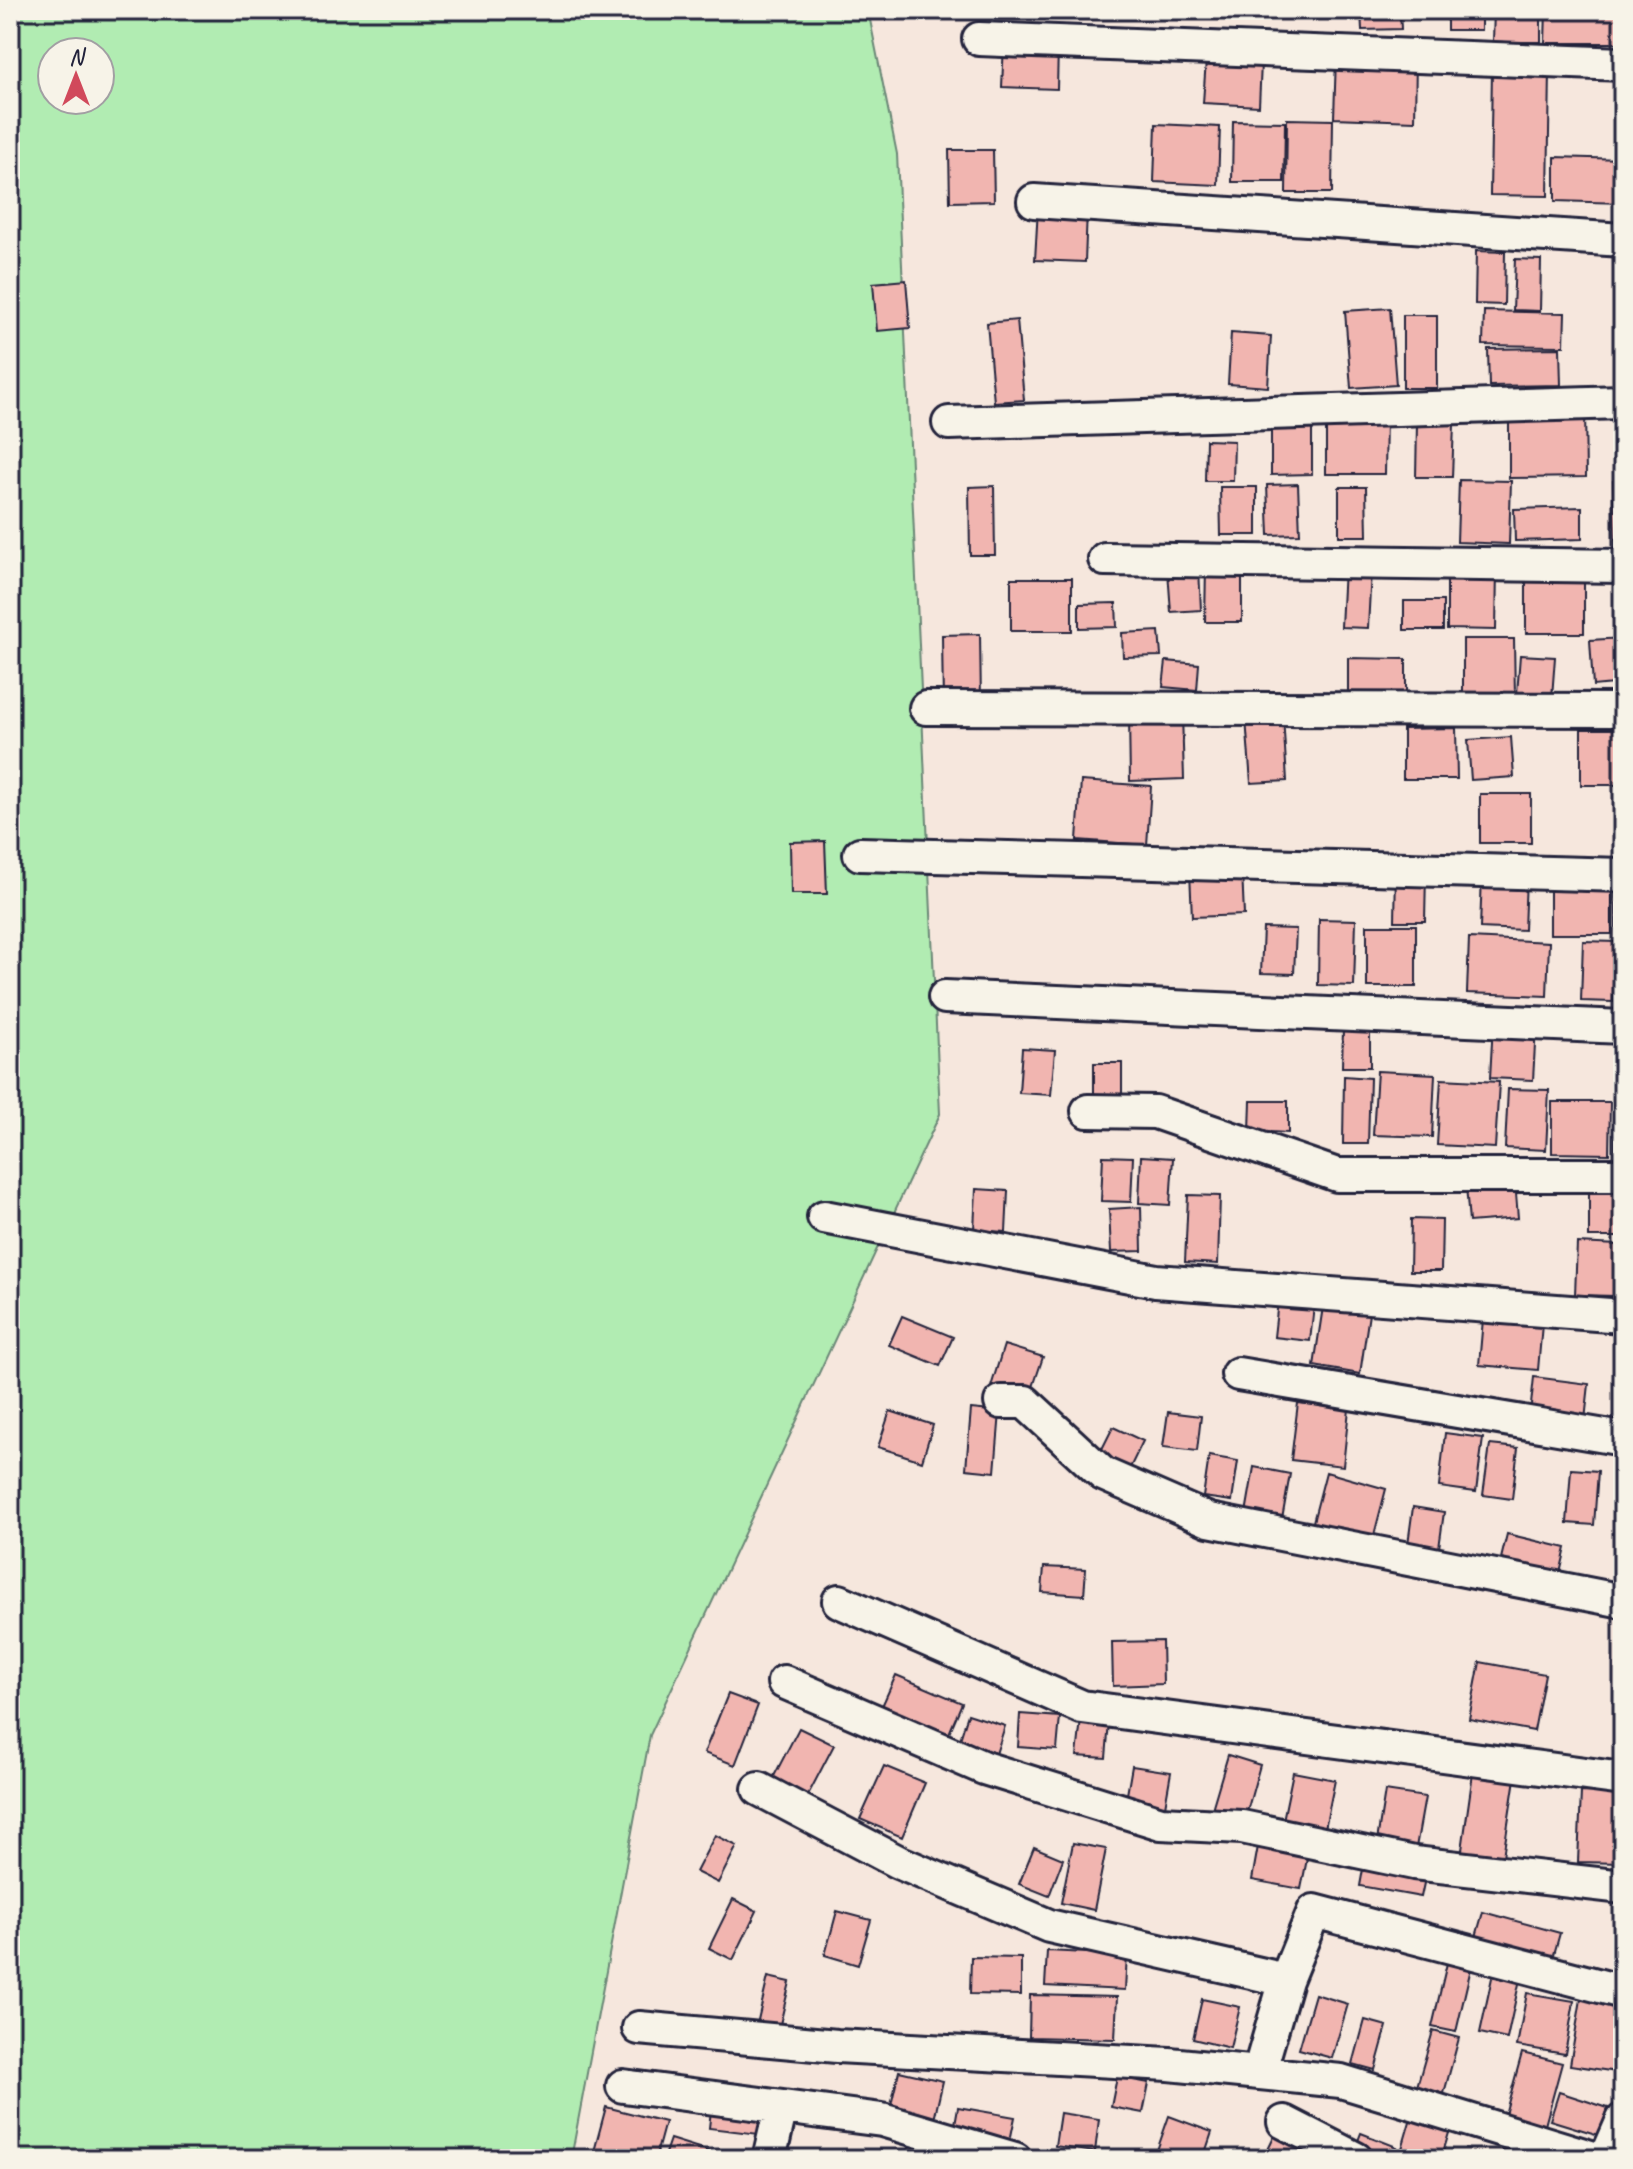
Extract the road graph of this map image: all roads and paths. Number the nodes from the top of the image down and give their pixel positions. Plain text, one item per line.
1 (979, 39) dead end
2 (1623, 64) edge
3 (1034, 201) dead end
4 (1623, 240) edge
5 (1623, 402) edge
6 (949, 423) dead end
7 (1105, 559) dead end
8 (1623, 566) edge
9 (926, 708) dead end
10 (1623, 710) edge
11 (860, 854) dead end
12 (1623, 875) edge
13 (945, 997) dead end
14 (1623, 1027) edge
15 (1088, 1111) dead end
16 (1623, 1175) edge
17 (824, 1217) dead end
18 (1623, 1316) edge
19 (1238, 1374) dead end
20 (1001, 1402) dead end
21 (1623, 1439) edge
22 (839, 1601) dead end
23 (1623, 1601) edge
24 (784, 1682) dead end
25 (1623, 1779) edge
26 (759, 1789) dead end
27 (1623, 1887) edge
28 (1286, 1980) junction
29 (1623, 1992) edge
30 (639, 2028) dead end
31 (1259, 2073) junction
32 (623, 2086) dead end
33 (781, 2107) junction
34 (1623, 2120) edge
35 (1284, 2122) dead end
36 (769, 2159) edge
37 (1015, 2159) edge
38 (1356, 2159) edge
39 (1597, 2159) edge
40 (1606, 2159) edge

1 - 2 street
3 - 4 street
5 - 6 street
7 - 8 street
9 - 10 street
11 - 12 street
13 - 14 street
15 - 16 street
17 - 18 street
19 - 21 street
20 - 23 street
22 - 25 street
24 - 27 street
26 - 28 street
28 - 29 street
28 - 31 street
30 - 31 street
31 - 39 street
32 - 33 street
33 - 36 street
33 - 37 street
34 - 40 street
35 - 38 street

